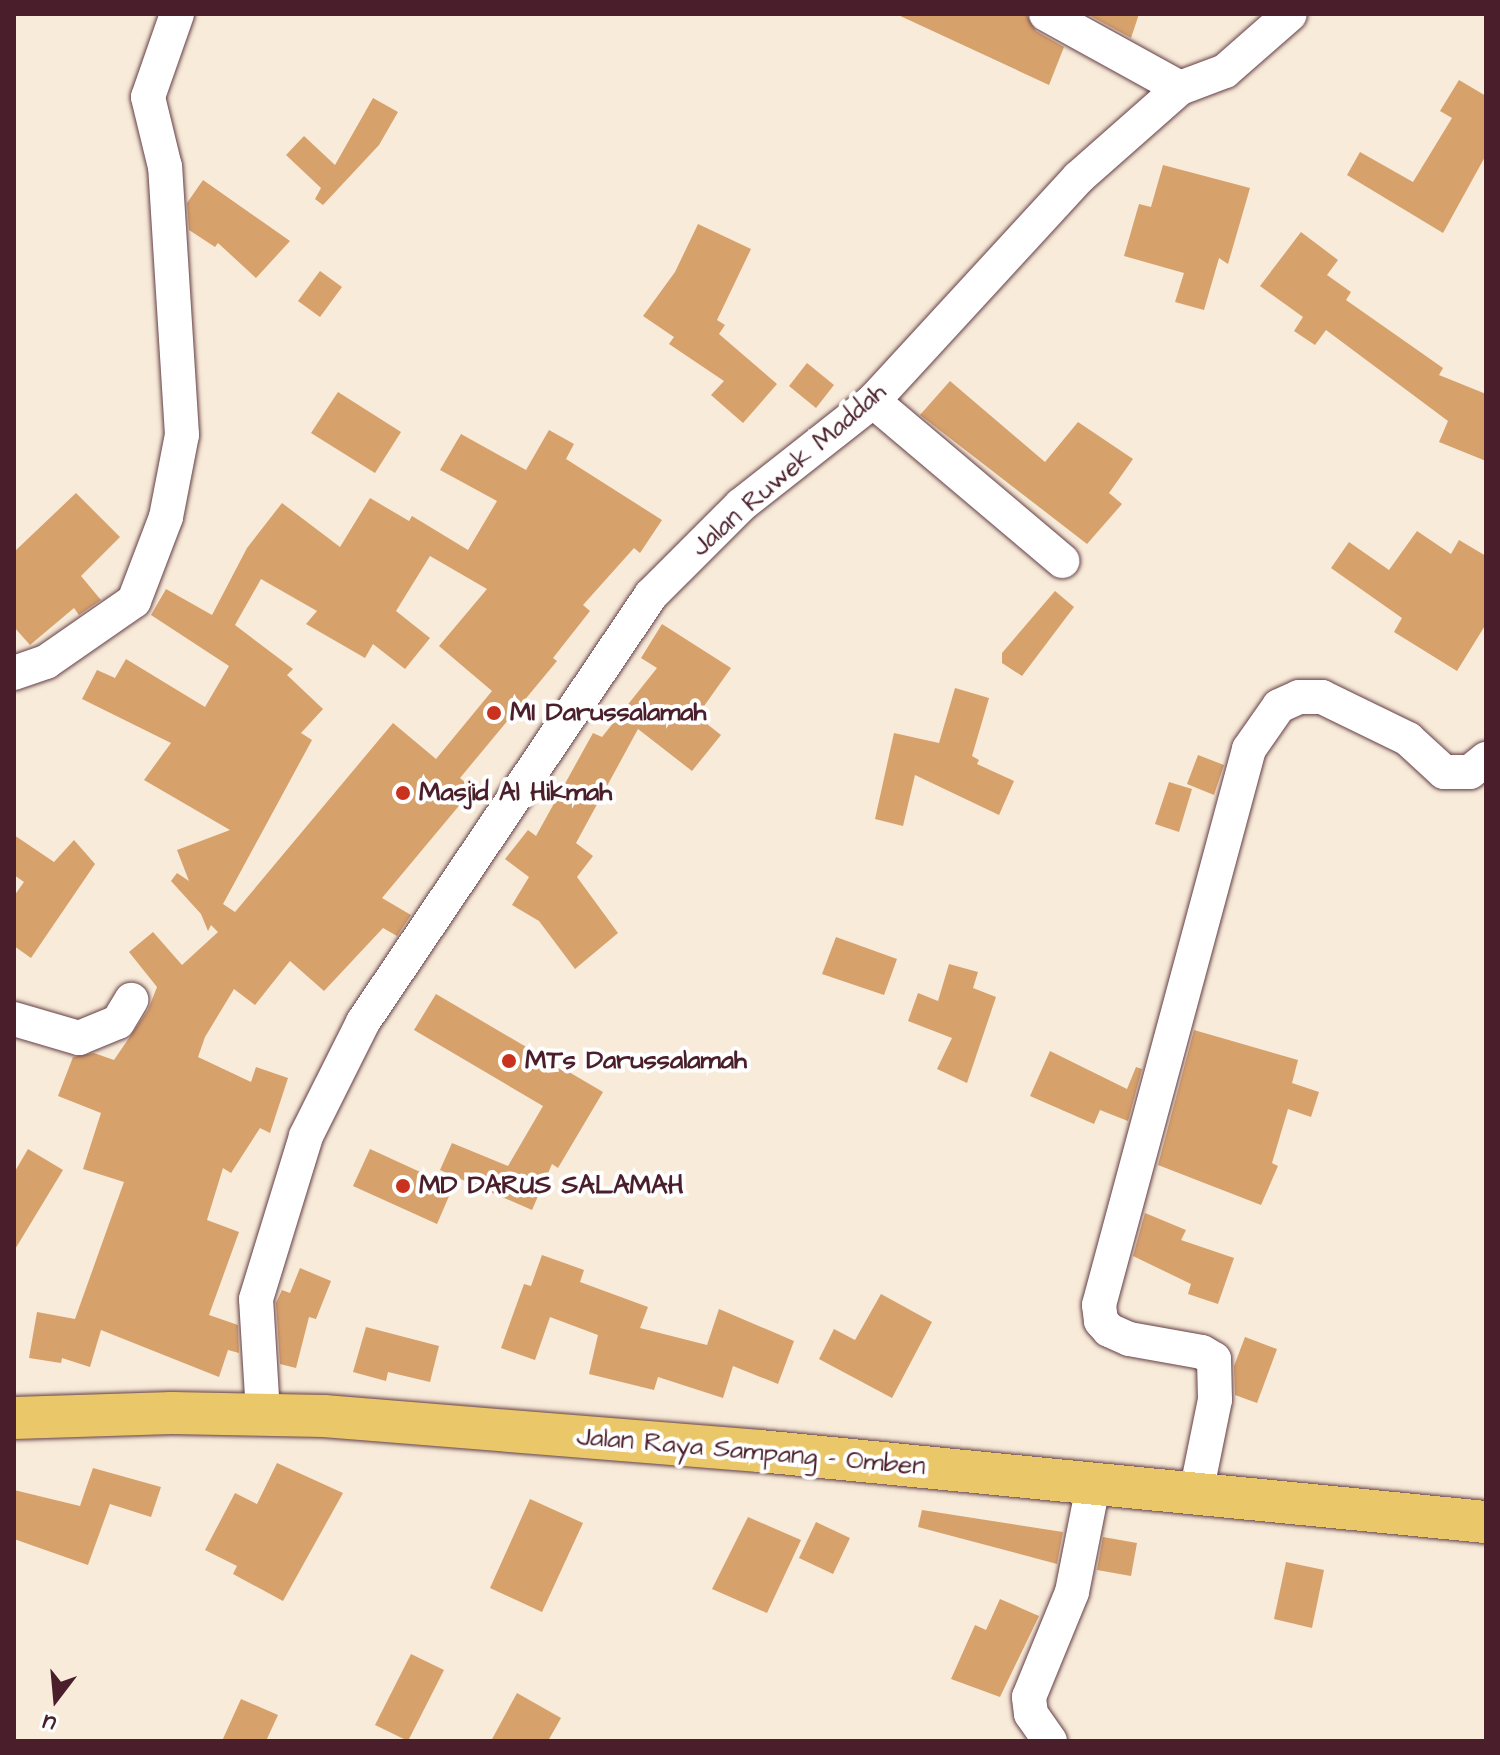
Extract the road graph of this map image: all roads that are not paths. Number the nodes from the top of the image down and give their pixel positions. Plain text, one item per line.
1 (177, 14) edge
2 (1046, 14) edge
3 (1290, 14) edge
4 (1180, 88) junction
5 (873, 401) junction
6 (1062, 561) dead end
7 (14, 673) edge
8 (1486, 759) edge
9 (131, 1000) dead end
10 (14, 1019) edge
11 (263, 1413) junction
12 (14, 1418) edge
13 (1093, 1486) junction
14 (1196, 1493) junction
15 (1486, 1522) edge
16 (1050, 1741) edge

1 - 7 street
2 - 4 street
3 - 4 street, Jalan Ruwek Maddah
4 - 5 street, Jalan Ruwek Maddah
5 - 6 street
5 - 11 street, Jalan Ruwek Maddah
8 - 14 street
9 - 10 street
11 - 12 main road, Jalan Raya Sampang - Omben
11 - 13 main road, Jalan Raya Sampang - Omben
13 - 14 main road, Jalan Raya Sampang - Omben
13 - 16 street
14 - 15 main road, Jalan Raya Sampang - Omben

